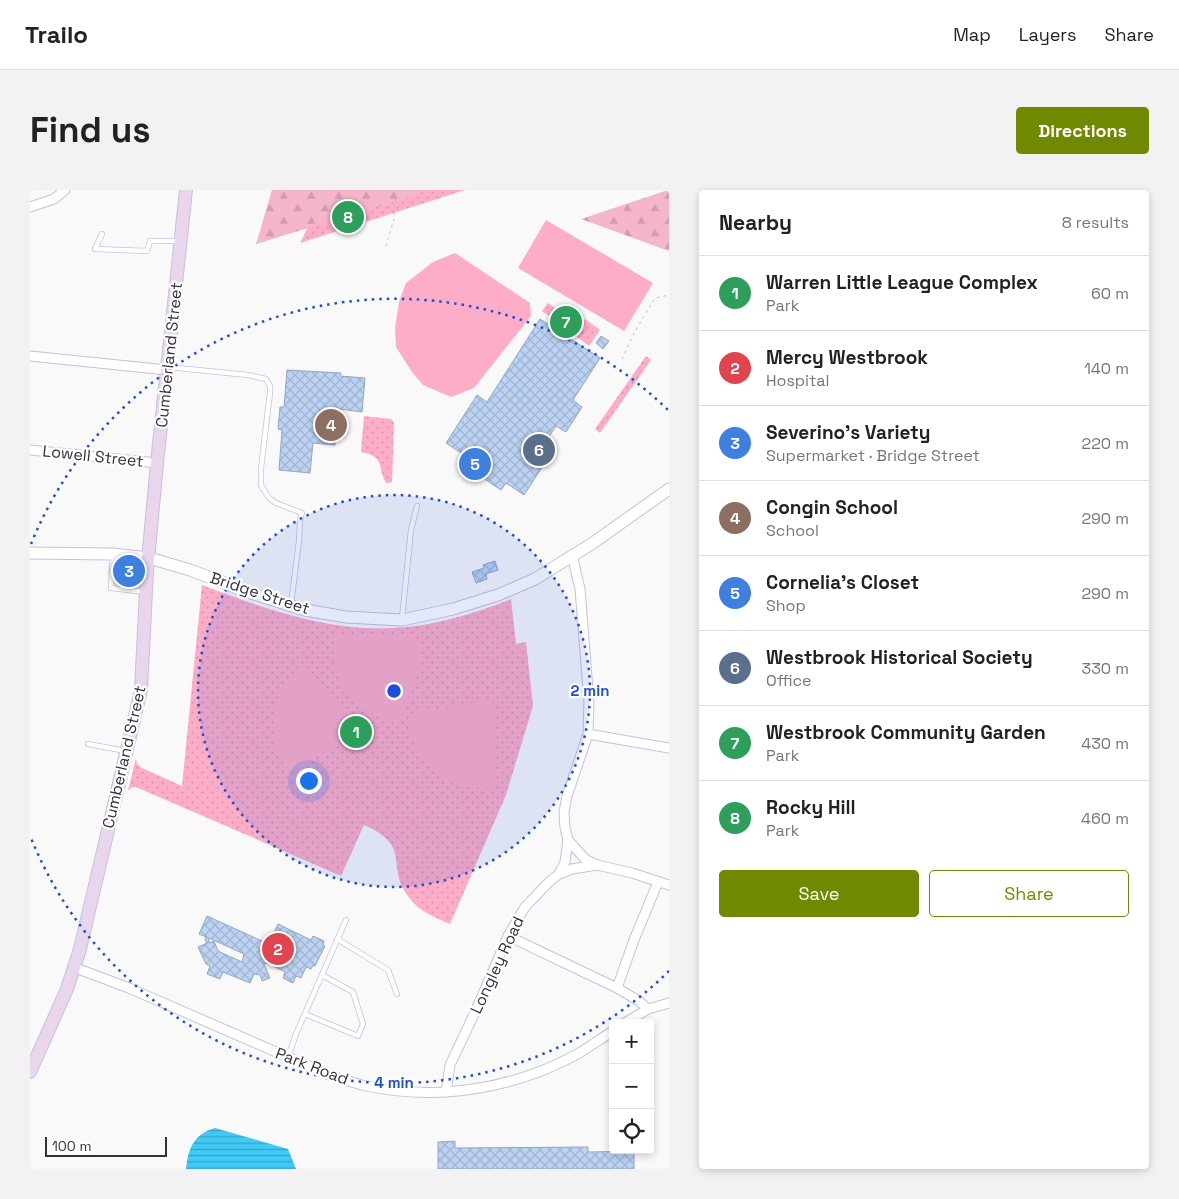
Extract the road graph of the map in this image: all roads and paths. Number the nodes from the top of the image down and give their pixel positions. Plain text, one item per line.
1 (65, 190) edge
2 (186, 190) edge
3 (400, 190) edge
4 (30, 207) edge
5 (102, 234) dead end
6 (181, 241) junction
7 (386, 246) dead end
8 (669, 295) edge
9 (30, 356) edge
10 (622, 359) dead end
11 (168, 368) junction
12 (30, 450) edge
13 (157, 463) junction
14 (669, 489) edge
15 (417, 506) dead end
16 (30, 553) edge
17 (113, 554) junction
18 (572, 555) junction
19 (149, 558) junction
20 (146, 592) junction
21 (291, 606) junction
22 (402, 620) junction
23 (588, 734) junction
24 (88, 744) dead end
25 (669, 748) edge
26 (127, 752) junction
27 (568, 840) junction
28 (597, 865) junction
29 (558, 874) junction
30 (658, 882) junction
31 (669, 886) edge
32 (346, 920) dead end
33 (508, 936) junction
34 (337, 939) junction
35 (73, 967) junction
36 (322, 975) junction
37 (617, 988) junction
38 (397, 994) dead end
39 (669, 1003) edge
40 (648, 1010) junction
41 (305, 1014) junction
42 (632, 1019) edge
43 (609, 1033) edge
44 (288, 1057) junction
45 (30, 1072) edge
46 (446, 1092) junction

1 - 4 street
2 - 6 main road, Cumberland Street
3 - 7 path
5 - 6 lane
6 - 11 main road, Cumberland Street
8 - 10 path
9 - 11 street
11 - 13 main road, Cumberland Street
11 - 21 lane
12 - 13 street, Lowell Street
13 - 19 main road, Cumberland Street
14 - 18 street, Bridge Street
15 - 22 lane
16 - 17 street, Bridge Street
17 - 19 street, Bridge Street
17 - 20 lane
18 - 22 street, Bridge Street
18 - 23 street
19 - 20 main road, Cumberland Street
19 - 21 street, Bridge Street
20 - 26 main road, Cumberland Street
21 - 22 street, Bridge Street
23 - 25 street
23 - 27 street
24 - 26 lane
26 - 35 main road, Cumberland Street
27 - 28 street
27 - 29 street
28 - 29 street, Longley Road
28 - 30 street, Longley Road
29 - 33 street, Longley Road
30 - 31 street, Longley Road
30 - 37 street
32 - 34 lane
33 - 37 street
33 - 46 street, Longley Road
34 - 36 lane
34 - 38 lane
35 - 44 street, Park Road
35 - 45 main road, Cumberland Street
36 - 41 lane
36 - 41 lane
37 - 40 street
39 - 40 street
40 - 42 street
41 - 44 lane
43 - 46 street, Park Road
44 - 46 street, Park Road

